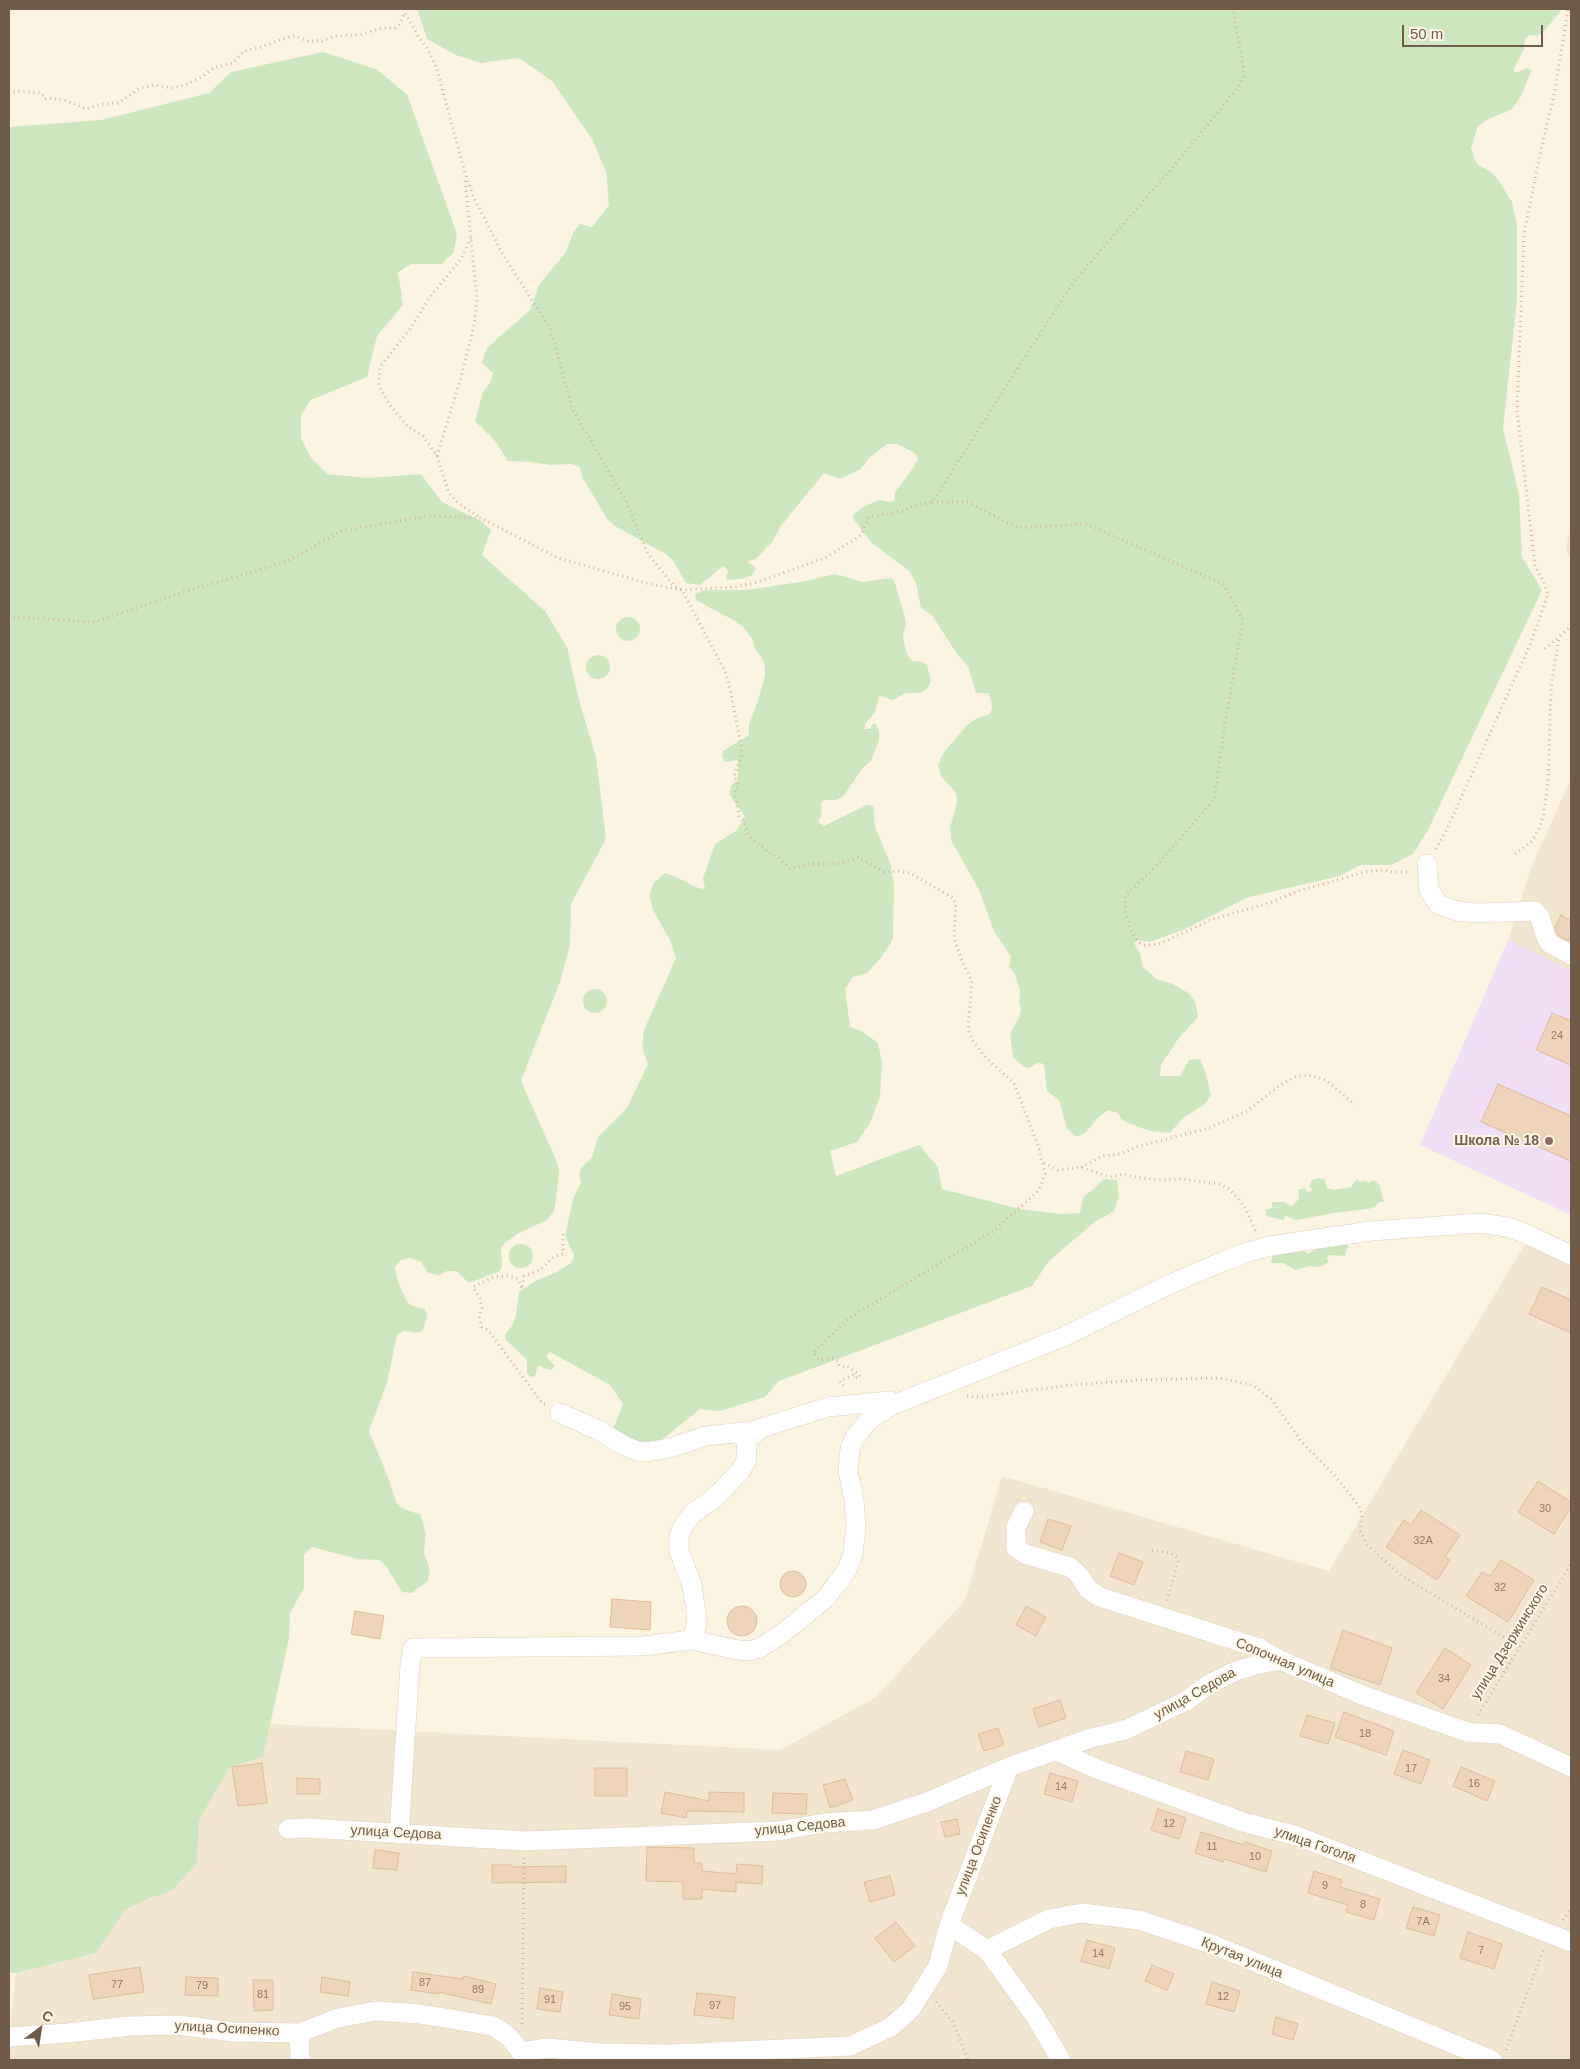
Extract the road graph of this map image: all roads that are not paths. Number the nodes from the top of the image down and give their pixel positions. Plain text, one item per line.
1 (1427, 864) road end
2 (1571, 955) edge
3 (1571, 1255) edge
4 (918, 1394) junction
5 (560, 1413) road end
6 (762, 1428) junction
7 (1024, 1512) dead end
8 (689, 1641) junction
9 (1280, 1660) junction
10 (1057, 1751) junction
11 (1009, 1767) junction
12 (1571, 1767) edge
13 (288, 1829) dead end
14 (399, 1834) junction
15 (949, 1925) junction
16 (1571, 1942) edge
17 (987, 1950) junction
18 (299, 2033) junction
19 (9, 2038) edge
20 (521, 2056) edge
21 (1499, 2056) edge
22 (300, 2060) edge
23 (1061, 2060) edge

1 - 2 street
3 - 4 street
4 - 6 street
4 - 8 street
5 - 6 street
6 - 8 street
7 - 9 street, Сопочная улица
8 - 14 street
9 - 10 street, улица Седова
9 - 12 street, Сопочная улица
10 - 11 street, улица Седова
10 - 16 street, улица Гоголя
11 - 14 street, улица Седова
11 - 15 street, улица Осипенко
13 - 14 street, улица Седова
15 - 17 street
15 - 20 street, улица Осипенко
17 - 21 street, Крутая улица
17 - 23 street
18 - 19 street, улица Осипенко
18 - 20 street, улица Осипенко
18 - 22 street

